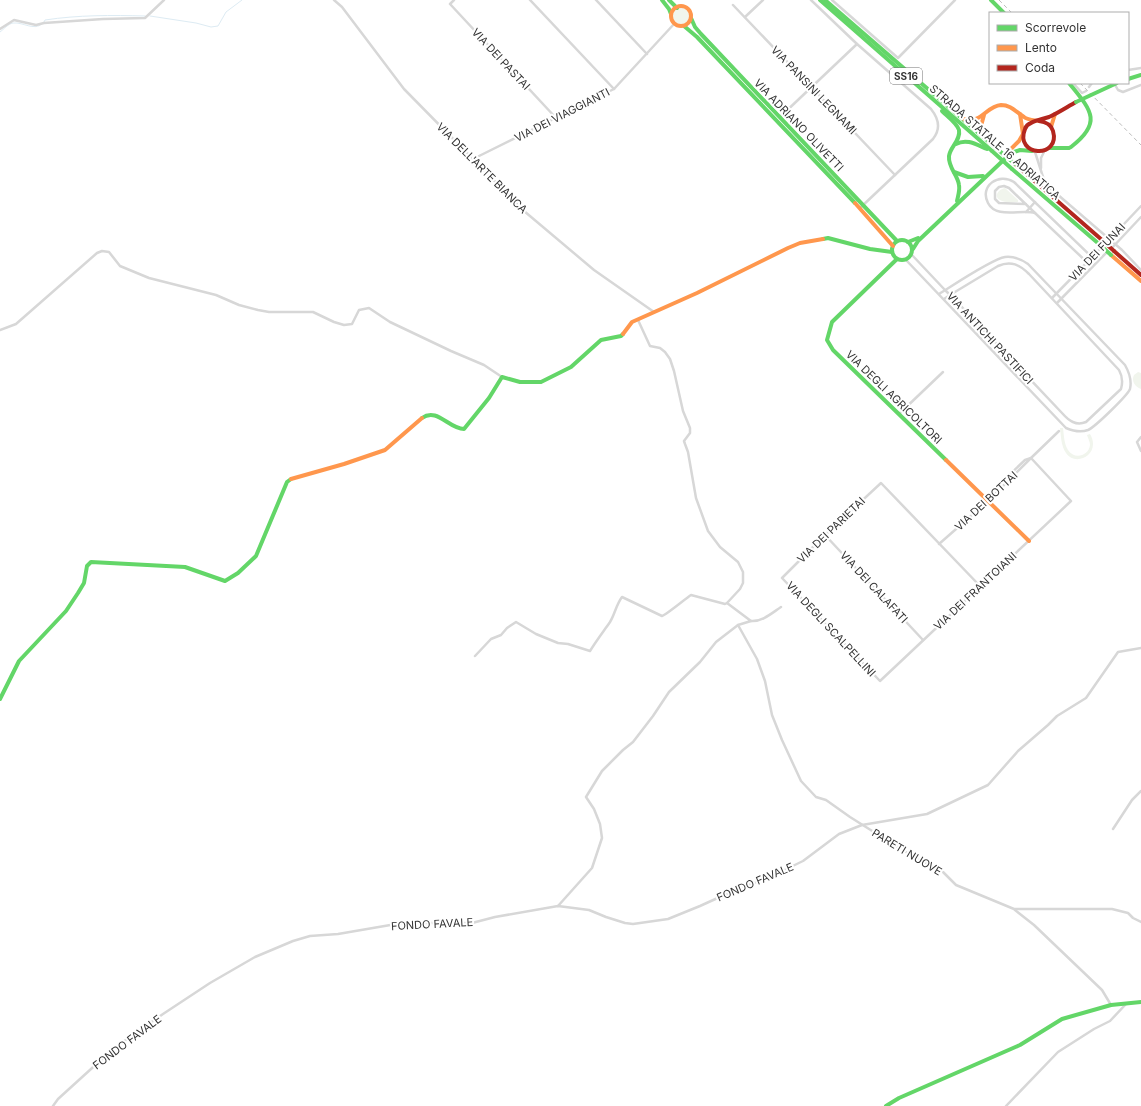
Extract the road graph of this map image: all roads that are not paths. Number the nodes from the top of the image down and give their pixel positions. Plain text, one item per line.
1 (164, 0) edge
2 (334, 0) edge
3 (454, 0) edge
4 (530, 0) edge
5 (596, 0) edge
6 (662, 0) edge
7 (669, 0) edge
8 (763, 0) edge
9 (811, 0) edge
10 (820, 0) edge
11 (825, 0) edge
12 (832, 0) edge
13 (955, 0) edge
14 (991, 0) edge
15 (733, 5) dead end
16 (676, 8) junction
17 (1003, 12) edge
18 (671, 14) junction
19 (745, 17) junction
20 (691, 18) junction
21 (674, 24) junction
22 (684, 26) junction
23 (0, 29) edge
24 (857, 44) junction
25 (647, 54) junction
26 (1141, 68) edge
27 (1129, 70) edge
28 (1140, 76) edge
29 (1129, 79) edge
30 (1070, 84) edge
31 (1075, 84) edge
32 (1091, 84) edge
33 (1114, 84) edge
34 (1115, 84) edge
35 (1141, 85) edge
36 (1089, 87) dead end
37 (812, 88) junction
38 (614, 89) junction
39 (1086, 91) dead end
40 (932, 99) junction
41 (986, 112) junction
42 (956, 114) junction
43 (1020, 114) junction
44 (1055, 114) junction
45 (556, 118) junction
46 (780, 118) junction
47 (1038, 121) junction
48 (1052, 127) junction
49 (1023, 134) junction
50 (983, 137) junction
51 (1055, 138) junction
52 (953, 146) junction
53 (1050, 148) junction
54 (1062, 148) junction
55 (992, 151) junction
56 (1034, 152) junction
57 (1044, 152) junction
58 (1009, 153) junction
59 (473, 160) junction
60 (1041, 170) junction
61 (953, 171) junction
62 (895, 175) junction
63 (983, 176) junction
64 (957, 201) junction
65 (1035, 202) junction
66 (1026, 204) junction
67 (1141, 206) edge
68 (862, 207) junction
69 (1030, 208) junction
70 (1026, 212) junction
71 (1037, 215) junction
72 (1141, 217) edge
73 (1110, 239) junction
74 (917, 240) junction
75 (897, 242) junction
76 (908, 242) junction
77 (1100, 242) junction
78 (1115, 244) junction
79 (893, 246) junction
80 (913, 250) junction
81 (892, 252) junction
82 (1113, 253) junction
83 (912, 255) junction
84 (1092, 257) junction
85 (897, 259) junction
86 (906, 260) junction
87 (1087, 262) junction
88 (1098, 262) junction
89 (1092, 268) junction
90 (1141, 270) edge
91 (1141, 275) edge
92 (1039, 276) junction
93 (1034, 280) junction
94 (1141, 281) edge
95 (945, 290) junction
96 (1056, 293) junction
97 (939, 294) junction
98 (950, 295) junction
99 (1052, 298) junction
100 (944, 299) junction
101 (1061, 299) junction
102 (1057, 303) junction
103 (654, 313) junction
104 (637, 320) junction
105 (0, 330) edge
106 (943, 372) dead end
107 (502, 377) junction
108 (899, 414) junction
109 (1058, 431) dead end
110 (1141, 437) edge
111 (1141, 451) edge
112 (1031, 458) junction
113 (986, 499) junction
114 (825, 535) junction
115 (1029, 540) junction
116 (939, 544) junction
117 (782, 578) joint
118 (980, 586) junction
119 (727, 603) junction
120 (781, 607) dead end
121 (751, 621) junction
122 (738, 624) junction
123 (923, 640) junction
124 (1141, 648) edge
125 (475, 656) dead end
126 (880, 681) joint
127 (0, 698) edge
128 (1141, 791) edge
129 (862, 825) junction
130 (1113, 829) dead end
131 (558, 906) junction
132 (1014, 909) junction
133 (1141, 922) edge
134 (1141, 1002) edge
135 (1128, 1003) junction
136 (1111, 1005) junction
137 (53, 1106) edge
138 (886, 1106) edge
139 (1006, 1106) edge

1 - 23 street
2 - 59 street, VIA DELL'ARTE BIANCA
3 - 45 street, VIA DEI PASTAI
4 - 38 street
5 - 25 street
6 - 18 main road
7 - 16 main road, VIA ADRIANO OLIVETTI
8 - 19 street
9 - 24 street
10 - 40 main road, STRADA STATALE 16 ADRIATICA / SS16
11 - 42 main road, STRADA STATALE 16 ADRIATICA / SS16
12 - 13 street
14 - 17 main road
15 - 19 street, VIA PANSINI LEGNAMI
16 - 18 main road
16 - 20 main road, VIA ADRIANO OLIVETTI
18 - 21 main road
19 - 37 street, VIA PANSINI LEGNAMI
20 - 22 main road
20 - 46 main road, VIA ADRIANO OLIVETTI
21 - 22 main road, VIA ADRIANO OLIVETTI
21 - 25 street, VIA DEI VIAGGIANTI
22 - 68 main road, VIA ADRIANO OLIVETTI
24 - 37 street
24 - 62 street
25 - 38 street, VIA DEI VIAGGIANTI
26 - 27 street
28 - 29 main road
30 - 54 main road
31 - 39 street
32 - 36 street
33 - 35 street
34 - 44 main road, bridge
37 - 46 street
37 - 62 street, VIA PANSINI LEGNAMI
38 - 45 street, VIA DEI VIAGGIANTI
40 - 52 main road
40 - 55 main road, STRADA STATALE 16 ADRIATICA / SS16
41 - 42 main road
41 - 43 main road
41 - 50 main road
42 - 50 main road, STRADA STATALE 16 ADRIATICA / SS16
43 - 47 main road
43 - 49 main road
44 - 47 main road
44 - 48 main road
45 - 59 street, VIA DEI VIAGGIANTI
46 - 68 main road, VIA ADRIANO OLIVETTI
47 - 48 main road
47 - 49 main road
48 - 51 main road
49 - 56 main road
49 - 58 main road
50 - 77 main road, STRADA STATALE 16 ADRIATICA / SS16, bridge
51 - 53 main road
51 - 54 main road
52 - 55 main road
52 - 61 main road
53 - 54 main road
53 - 57 main road
55 - 77 main road, STRADA STATALE 16 ADRIATICA / SS16, bridge
56 - 57 main road
56 - 58 main road
56 - 60 street
57 - 60 street
58 - 63 main road
58 - 74 main road
59 - 103 street, VIA DELL'ARTE BIANCA
60 - 73 street
61 - 63 main road
61 - 64 main road
62 - 68 street
63 - 64 main road
64 - 74 main road
65 - 69 street
65 - 70 street
65 - 84 street
66 - 66 street
66 - 69 street
67 - 73 street, VIA DEI FUNAI
68 - 75 main road, VIA ADRIANO OLIVETTI
68 - 79 main road, VIA ADRIANO OLIVETTI
69 - 70 street
69 - 71 street
70 - 71 street
71 - 87 street
72 - 78 street, VIA DEI FUNAI
73 - 78 street
73 - 84 street, VIA DEI FUNAI
74 - 76 main road
74 - 80 main road
75 - 76 main road
75 - 79 main road
76 - 80 main road
77 - 82 main road, STRADA STATALE 16 ADRIATICA / SS16, bridge
78 - 88 street, VIA DEI FUNAI
78 - 90 street
79 - 81 main road
80 - 83 main road
81 - 85 main road
81 - 103 main road
82 - 91 main road, STRADA STATALE 16 ADRIATICA / SS16
82 - 94 main road, STRADA STATALE 16 ADRIATICA / SS16
83 - 86 main road
83 - 95 street, VIA ANTICHI PASTIFICI
84 - 87 street, VIA DEI FUNAI
84 - 88 street
85 - 86 main road
85 - 108 main road, VIA DEGLI AGRICOLTORI
86 - 97 street, VIA ANTICHI PASTIFICI
87 - 89 street
87 - 96 street, VIA DEI FUNAI
88 - 89 street, VIA DEI FUNAI
89 - 101 street, VIA DEI FUNAI
92 - 93 street
92 - 95 street
92 - 96 street
93 - 98 street
93 - 99 street
95 - 97 street
95 - 98 street, VIA ANTICHI PASTIFICI
96 - 99 street, VIA DEI FUNAI
96 - 101 street
97 - 100 street, VIA ANTICHI PASTIFICI
98 - 100 street
98 - 102 street, VIA ANTICHI PASTIFICI
99 - 102 street
100 - 101 street, VIA ANTICHI PASTIFICI
101 - 102 street, VIA DEI FUNAI
103 - 104 main road
104 - 107 main road
104 - 119 street
105 - 107 street
106 - 108 street
107 - 127 main road
108 - 113 main road, VIA DEGLI AGRICOLTORI
109 - 112 street, VIA DEI BOTTAI
110 - 111 street
112 - 113 street, VIA DEI BOTTAI
112 - 115 street, VIA DEI FRANTOIANI
113 - 115 main road, VIA DEGLI AGRICOLTORI
113 - 116 street, VIA DEI BOTTAI
114 - 116 street, VIA DEI PARIETAI
114 - 117 street, VIA DEI PARIETAI
114 - 123 street, VIA DEI CALAFATI
115 - 118 street, VIA DEI FRANTOIANI
116 - 118 street
117 - 126 street, VIA DEGLI SCALPELLINI
118 - 123 street, VIA DEI FRANTOIANI
119 - 121 street
119 - 125 street
120 - 121 street
121 - 122 street
122 - 129 street
122 - 131 street
123 - 126 street, VIA DEI FRANTOIANI
124 - 129 street, PARETI NUOVE
128 - 130 street
129 - 131 street, FONDO FAVALE
129 - 132 street, PARETI NUOVE
131 - 137 street, FONDO FAVALE
132 - 133 street, PARETI NUOVE
132 - 136 street
134 - 135 main road
135 - 136 main road
135 - 139 street
136 - 138 main road

